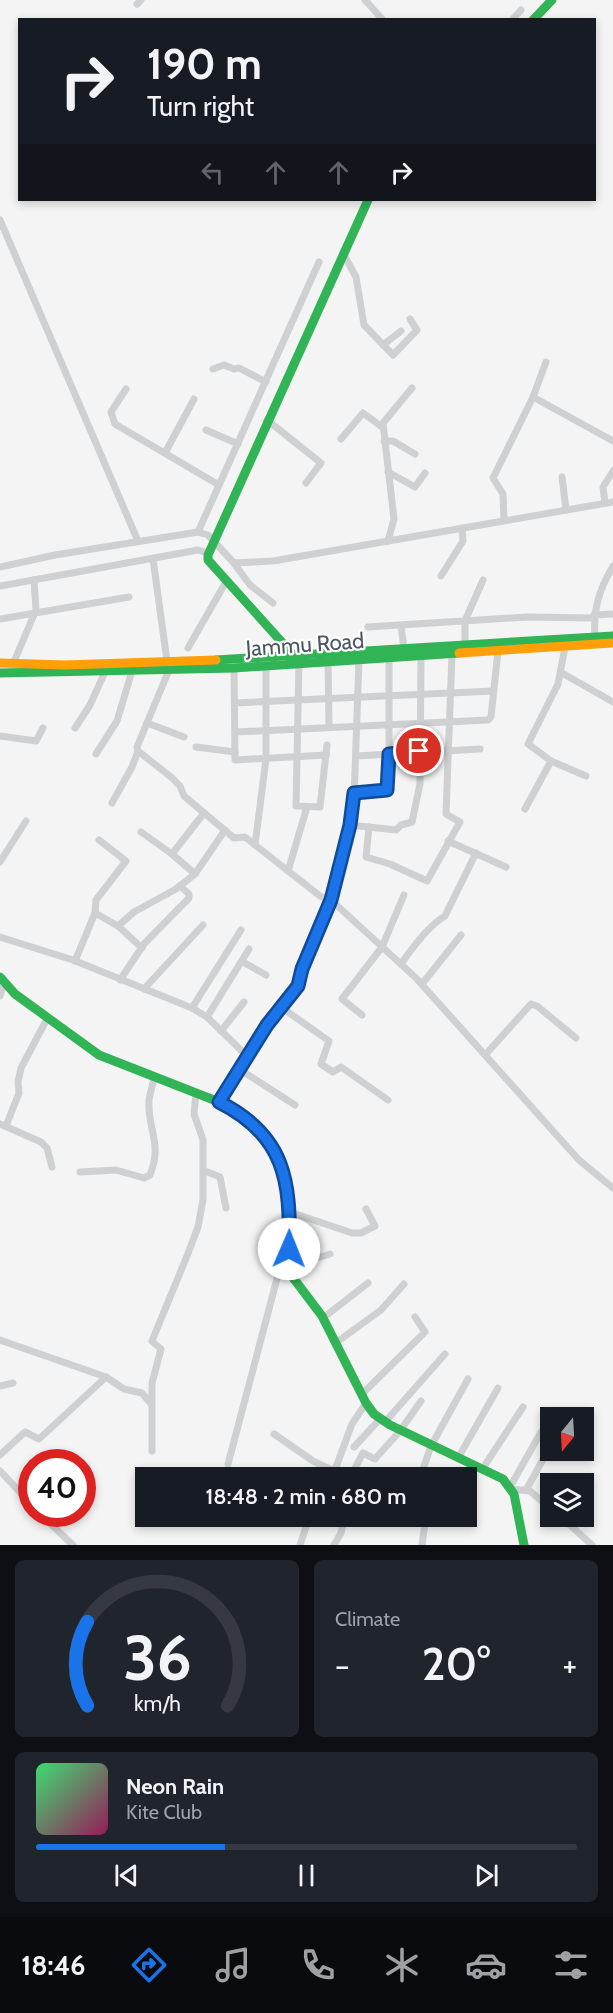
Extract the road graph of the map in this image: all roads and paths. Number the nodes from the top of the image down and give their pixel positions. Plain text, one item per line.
1 (364, 0) edge
2 (552, 0) edge
3 (521, 10) dead end
4 (381, 18) edge
5 (514, 18) edge
6 (535, 18) edge
7 (368, 201) edge
8 (0, 220) edge
9 (343, 253) junction
10 (319, 262) dead end
11 (410, 319) dead end
12 (401, 331) dead end
13 (383, 345) junction
14 (546, 362) dead end
15 (213, 369) dead end
16 (266, 382) junction
17 (412, 388) dead end
18 (126, 389) dead end
19 (533, 397) junction
20 (194, 399) dead end
21 (267, 420) junction
22 (382, 427) junction
23 (206, 430) dead end
24 (341, 439) dead end
25 (384, 441) junction
26 (613, 441) edge
27 (238, 444) junction
28 (165, 453) junction
29 (415, 454) dead end
30 (613, 471) edge
31 (388, 472) junction
32 (424, 473) dead end
33 (562, 477) dead end
34 (306, 483) dead end
35 (219, 485) junction
36 (613, 502) edge
37 (605, 503) junction
38 (566, 510) junction
39 (504, 521) junction
40 (462, 528) junction
41 (138, 541) junction
42 (388, 541) junction
43 (207, 542) junction
44 (153, 559) junction
45 (233, 562) junction
46 (0, 567) edge
47 (613, 567) edge
48 (441, 576) dead end
49 (34, 580) junction
50 (226, 580) junction
51 (483, 580) dead end
52 (0, 586) edge
53 (129, 597) dead end
54 (273, 603) dead end
55 (34, 614) junction
56 (613, 614) edge
57 (0, 619) edge
58 (594, 619) junction
59 (465, 626) junction
60 (368, 627) dead end
61 (401, 627) junction
62 (613, 636) edge
63 (595, 637) junction
64 (403, 643) junction
65 (465, 643) junction
66 (613, 643) edge
67 (565, 646) junction
68 (188, 648) dead end
69 (498, 651) junction
70 (295, 653) junction
71 (452, 654) junction
72 (421, 655) junction
73 (389, 658) junction
74 (359, 659) junction
75 (328, 661) junction
76 (299, 662) junction
77 (0, 663) edge
78 (13, 664) junction
79 (168, 665) junction
80 (266, 665) junction
81 (234, 668) junction
82 (132, 671) junction
83 (105, 672) junction
84 (0, 673) edge
85 (562, 673) junction
86 (493, 691) junction
87 (452, 692) junction
88 (421, 694) junction
89 (390, 695) junction
90 (358, 697) junction
91 (327, 698) junction
92 (297, 701) junction
93 (266, 702) junction
94 (613, 702) edge
95 (235, 703) junction
96 (451, 721) junction
97 (420, 722) junction
98 (147, 723) junction
99 (390, 723) junction
100 (358, 725) junction
101 (329, 727) junction
102 (43, 728) dead end
103 (75, 728) dead end
104 (297, 729) junction
105 (266, 730) junction
106 (236, 732) junction
107 (0, 736) edge
108 (184, 737) dead end
109 (327, 745) dead end
110 (196, 747) dead end
111 (480, 749) dead end
112 (450, 750) junction
113 (138, 751) junction
114 (419, 751) junction
115 (235, 752) junction
116 (96, 754) dead end
117 (389, 754) junction
118 (326, 755) junction
119 (356, 756) junction
120 (296, 758) junction
121 (266, 759) junction
122 (551, 761) junction
123 (586, 776) dead end
124 (354, 793) junction
125 (111, 803) dead end
126 (307, 807) junction
127 (525, 809) dead end
128 (204, 813) junction
129 (26, 821) dead end
130 (350, 825) junction
131 (369, 827) junction
132 (225, 830) junction
133 (141, 832) dead end
134 (99, 840) dead end
135 (448, 841) junction
136 (255, 845) junction
137 (476, 853) junction
138 (172, 854) junction
139 (0, 862) edge
140 (506, 867) dead end
141 (288, 871) junction
142 (195, 874) junction
143 (180, 886) junction
144 (404, 895) dead end
145 (331, 900) junction
146 (95, 913) junction
147 (203, 925) dead end
148 (117, 927) junction
149 (241, 930) dead end
150 (461, 934) dead end
151 (0, 937) edge
152 (382, 947) junction
153 (142, 948) junction
154 (249, 949) dead end
155 (75, 961) junction
156 (243, 962) junction
157 (400, 964) junction
158 (266, 975) dead end
159 (2, 980) edge
160 (120, 980) junction
161 (422, 984) junction
162 (144, 989) junction
163 (0, 996) edge
164 (244, 1002) dead end
165 (281, 1007) junction
166 (192, 1008) junction
167 (362, 1015) dead end
168 (207, 1017) junction
169 (47, 1019) junction
170 (221, 1031) junction
171 (576, 1038) dead end
172 (485, 1055) junction
173 (248, 1056) junction
174 (239, 1069) junction
175 (154, 1077) junction
176 (196, 1093) junction
177 (388, 1100) dead end
178 (219, 1102) junction
179 (295, 1105) dead end
180 (3, 1125) edge
181 (52, 1167) dead end
182 (205, 1171) junction
183 (80, 1172) dead end
184 (613, 1188) edge
185 (226, 1208) dead end
186 (366, 1209) dead end
187 (290, 1212) junction
188 (330, 1254) dead end
189 (289, 1267) junction
190 (368, 1283) dead end
191 (404, 1284) dead end
192 (415, 1317) dead end
193 (323, 1318) junction
194 (0, 1340) edge
195 (336, 1342) junction
196 (445, 1354) dead end
197 (106, 1377) junction
198 (468, 1379) dead end
199 (13, 1383) dead end
200 (0, 1386) edge
201 (498, 1388) dead end
202 (364, 1399) junction
203 (422, 1401) dead end
204 (151, 1404) junction
205 (523, 1407) dead end
206 (383, 1420) junction
207 (400, 1431) junction
208 (274, 1434) dead end
209 (540, 1434) edge
210 (431, 1446) junction
211 (354, 1447) dead end
212 (152, 1451) dead end
213 (0, 1455) edge
214 (458, 1458) junction
215 (542, 1461) edge
216 (228, 1464) dead end
217 (322, 1467) edge
218 (336, 1467) edge
219 (356, 1467) edge
220 (424, 1467) edge
221 (483, 1468) junction
222 (0, 1471) edge
223 (511, 1488) junction
224 (18, 1490) edge
225 (526, 1490) junction
226 (540, 1500) edge
227 (53, 1527) edge
228 (307, 1527) edge
229 (342, 1527) edge
230 (424, 1527) edge
231 (572, 1527) edge
232 (73, 1545) edge
233 (300, 1545) edge
234 (334, 1545) edge
235 (422, 1545) edge
236 (524, 1545) edge
237 (592, 1545) edge

1 - 4 street
2 - 6 street
3 - 5 street
7 - 9 street
8 - 41 street
9 - 13 street
9 - 21 street
10 - 16 street
11 - 13 street
12 - 13 street
14 - 19 street
15 - 16 street
16 - 27 street
17 - 22 street
18 - 28 street
19 - 26 street
19 - 39 street
20 - 28 street
21 - 34 street
21 - 43 street
22 - 24 street
22 - 25 street
23 - 27 street
25 - 29 street
25 - 31 street
27 - 35 street
28 - 35 street
30 - 37 street
31 - 32 street
31 - 42 street
33 - 38 street
35 - 43 street
36 - 37 street
37 - 38 street
38 - 39 street
39 - 40 street
40 - 42 street
40 - 48 street
41 - 43 street
41 - 46 street
42 - 45 street
43 - 44 street
43 - 45 street
43 - 50 street
44 - 49 street
44 - 79 street
45 - 54 street
47 - 58 street
49 - 52 street
49 - 55 street
50 - 68 street
50 - 70 street
51 - 59 street
53 - 55 street
55 - 57 street
55 - 78 street
56 - 58 street
58 - 59 street
58 - 63 street
59 - 61 street
59 - 65 street
60 - 61 street
61 - 64 street
62 - 63 street
63 - 65 street
64 - 65 street
64 - 70 street
66 - 67 street, Jammu Road
67 - 69 street, Jammu Road
67 - 85 street
69 - 71 street, Jammu Road
69 - 86 street
70 - 76 street
70 - 79 street
71 - 72 street, Jammu Road
71 - 87 street
72 - 73 street, Jammu Road
72 - 88 street
73 - 74 street, Jammu Road
73 - 89 street
74 - 75 street, Jammu Road
74 - 90 street
75 - 76 street, Jammu Road
75 - 91 street
76 - 80 street, Jammu Road
76 - 92 street
77 - 78 street
78 - 79 street
79 - 81 street, Jammu Road
79 - 82 street, Jammu Road
79 - 98 street
80 - 81 street, Jammu Road
80 - 93 street
81 - 95 street
82 - 83 street, Jammu Road
82 - 116 street
83 - 84 street, Jammu Road
83 - 103 street
85 - 94 street
85 - 122 street
86 - 87 street
86 - 96 street
87 - 88 street
87 - 96 street
88 - 89 street
88 - 97 street
89 - 90 street
89 - 99 street
90 - 91 street
90 - 100 street
91 - 92 street
91 - 101 street
92 - 93 street
92 - 104 street
93 - 95 street
93 - 105 street
95 - 106 street
96 - 97 street
96 - 112 street
97 - 99 street
97 - 114 street
98 - 108 street
98 - 113 street
99 - 100 street
99 - 117 street
100 - 101 street
100 - 119 street
101 - 104 street
102 - 107 street
104 - 105 street
104 - 120 street
105 - 106 street
105 - 121 street
106 - 115 street
109 - 118 street
110 - 115 street
111 - 112 street
112 - 114 street
112 - 135 street
113 - 125 street
113 - 128 street
114 - 117 street
114 - 131 street
115 - 121 street
117 - 119 street
117 - 124 street
118 - 120 street
118 - 126 street
119 - 124 street
120 - 121 street
120 - 126 street
121 - 136 street
122 - 123 street
122 - 127 street
124 - 130 street
126 - 141 street
128 - 132 street
128 - 138 street
129 - 139 street
130 - 131 street
130 - 145 street
131 - 135 street
132 - 136 street
132 - 142 street
133 - 138 street
134 - 146 street
135 - 137 street
136 - 141 street
137 - 140 street
137 - 157 street
138 - 142 street
141 - 145 street
142 - 143 street
143 - 148 street
143 - 153 street
144 - 152 street
145 - 152 street
145 - 165 street
146 - 148 street
146 - 155 street
147 - 162 street
148 - 153 street
149 - 166 street
150 - 161 street
151 - 155 street
152 - 157 street
152 - 167 street
153 - 160 street
154 - 156 street
155 - 160 street
156 - 158 street
156 - 168 street
157 - 161 street
159 - 163 street
159 - 169 street
160 - 162 street
161 - 172 street
162 - 166 street
164 - 170 street
165 - 173 street
165 - 177 street
166 - 168 street
168 - 170 street
169 - 175 street
169 - 180 street
170 - 173 street
171 - 172 street
172 - 184 street
173 - 174 street
174 - 178 street
174 - 179 street
175 - 176 street
175 - 183 street
176 - 178 street
176 - 182 street
178 - 187 street
180 - 181 street
182 - 185 street
182 - 204 street
186 - 187 street
187 - 189 street
188 - 189 street
189 - 193 street
189 - 216 street
190 - 193 street
191 - 195 street
192 - 202 street
193 - 195 street
194 - 197 street
195 - 202 street
196 - 206 street
197 - 204 street
197 - 213 street
198 - 210 street
199 - 200 street
201 - 214 street
202 - 206 street
202 - 218 street
203 - 207 street
204 - 212 street
205 - 221 street
206 - 207 street
206 - 211 street
207 - 210 street
207 - 219 street
208 - 217 street
209 - 223 street
210 - 214 street
210 - 220 street
214 - 221 street
215 - 225 street
221 - 223 street
222 - 224 street
223 - 225 street
223 - 236 street
225 - 226 street
227 - 232 street
228 - 233 street
229 - 234 street
230 - 235 street
231 - 237 street

